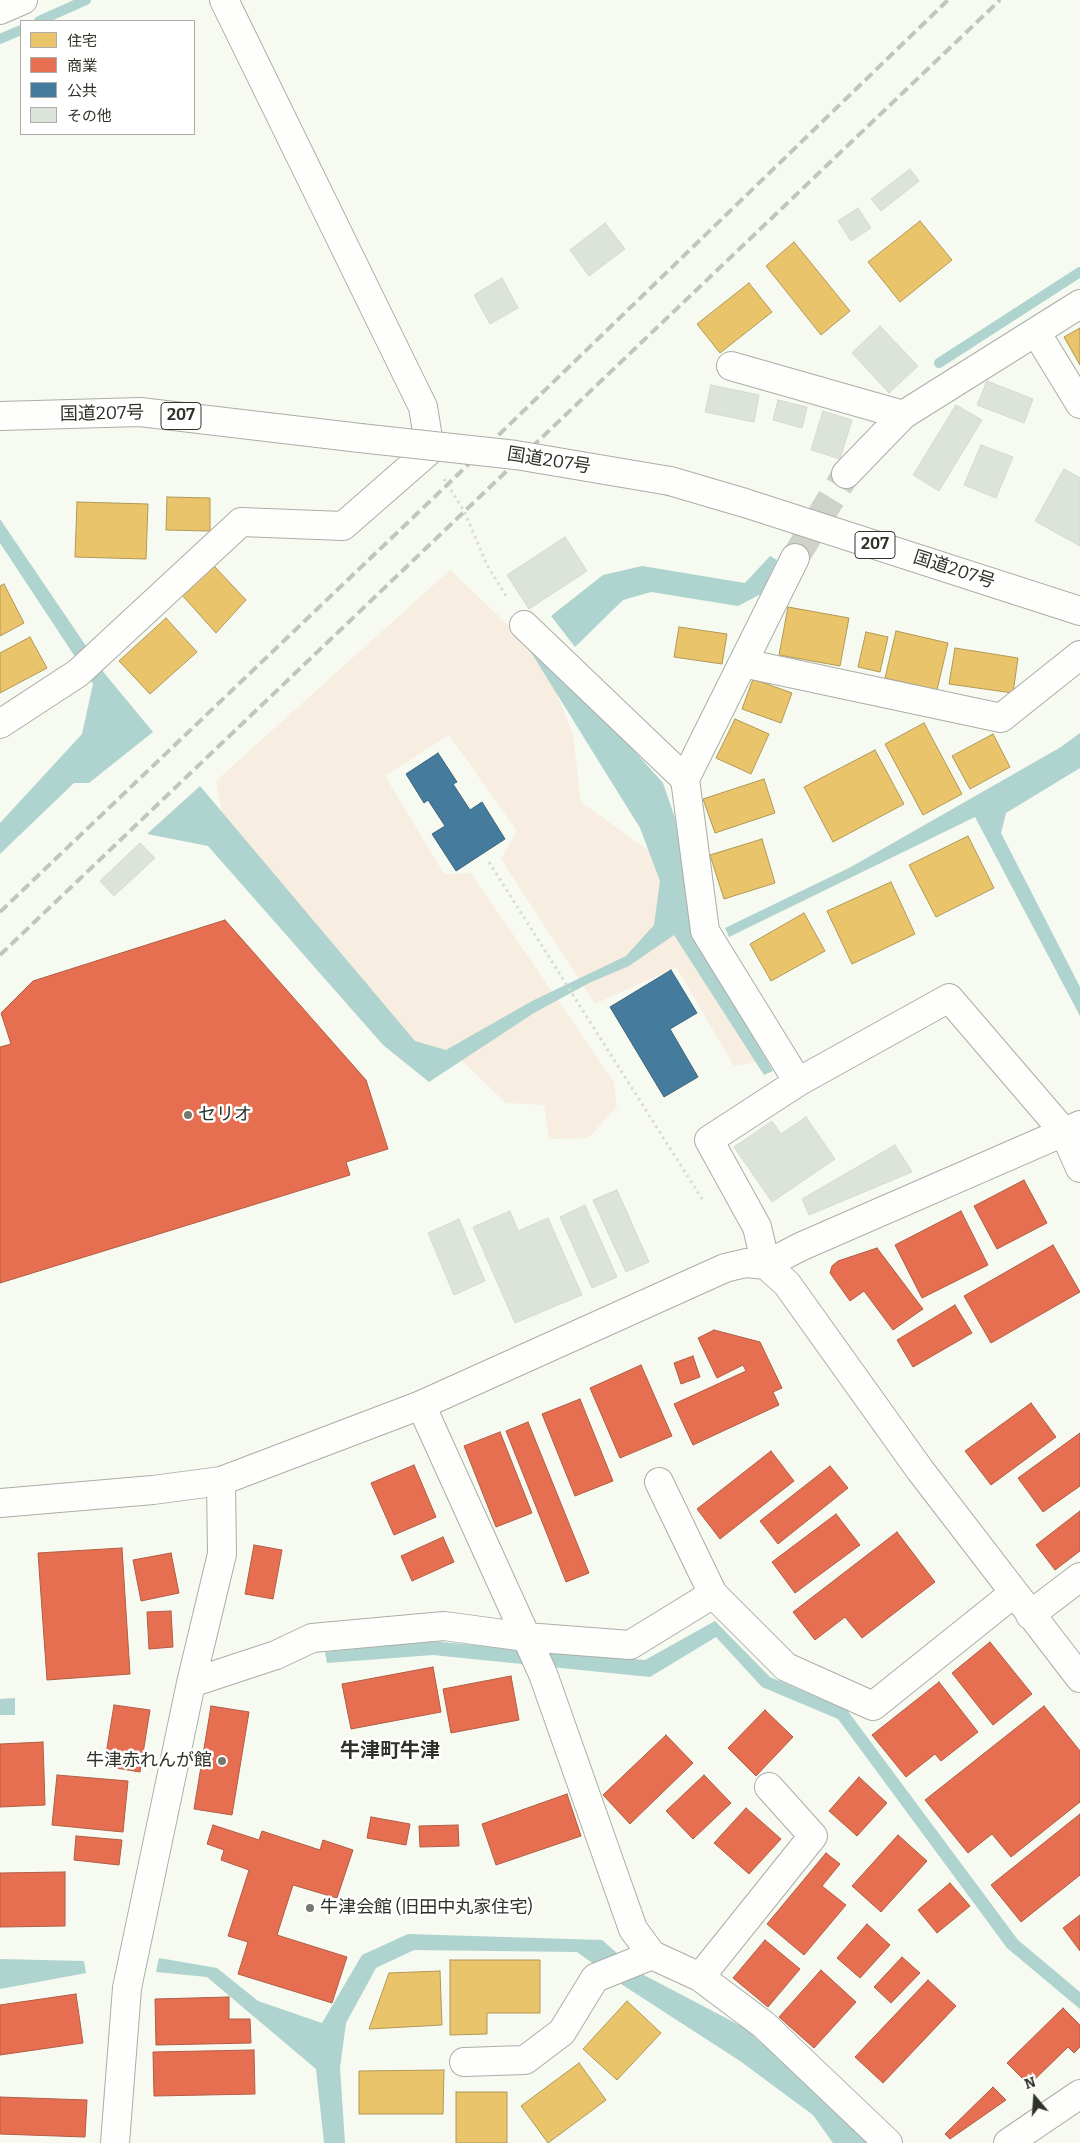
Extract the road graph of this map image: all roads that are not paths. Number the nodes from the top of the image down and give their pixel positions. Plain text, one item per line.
1 (22, 0) edge
2 (224, 0) edge
3 (0, 10) edge
4 (1080, 304) edge
5 (1036, 332) junction
6 (730, 366) dead end
7 (1080, 404) edge
8 (903, 415) junction
9 (0, 416) edge
10 (846, 474) tunnel mouth
11 (795, 558) tunnel mouth
12 (1080, 610) edge
13 (524, 625) road end
14 (1080, 654) edge
15 (743, 663) junction
16 (0, 724) edge
17 (685, 779) junction
18 (798, 1082) junction
19 (1072, 1129) edge
20 (1080, 1168) edge
21 (766, 1265) junction
22 (421, 1405) junction
23 (221, 1482) junction
24 (659, 1482) dead end
25 (0, 1503) edge
26 (1080, 1578) edge
27 (1014, 1593) junction
28 (713, 1594) junction
29 (1030, 1615) junction
30 (526, 1637) junction
31 (1080, 1678) edge
32 (191, 1683) junction
33 (769, 1787) dead end
34 (652, 1955) junction
35 (700, 1977) junction
36 (464, 2062) dead end
37 (1080, 2094) edge
38 (115, 2143) edge
39 (888, 2143) edge
40 (1008, 2143) edge

1 - 3 main road
2 - 16 main road
4 - 5 main road
5 - 7 main road
5 - 8 main road
6 - 8 main road
8 - 10 main road
9 - 12 main road, 国道207号 / 207, bridge
11 - 15 main road
13 - 17 main road
14 - 15 main road
15 - 17 main road
17 - 18 main road
18 - 19 main road
18 - 21 main road
19 - 20 main road
19 - 21 main road
21 - 22 main road
21 - 27 main road
22 - 23 main road
22 - 30 main road
23 - 25 main road
23 - 32 main road
24 - 28 main road
26 - 29 main road
27 - 28 main road
27 - 29 main road
28 - 30 main road
29 - 31 main road
30 - 32 main road
30 - 34 main road
32 - 38 main road
33 - 35 main road
34 - 35 main road
34 - 36 main road
35 - 39 main road
37 - 40 main road

